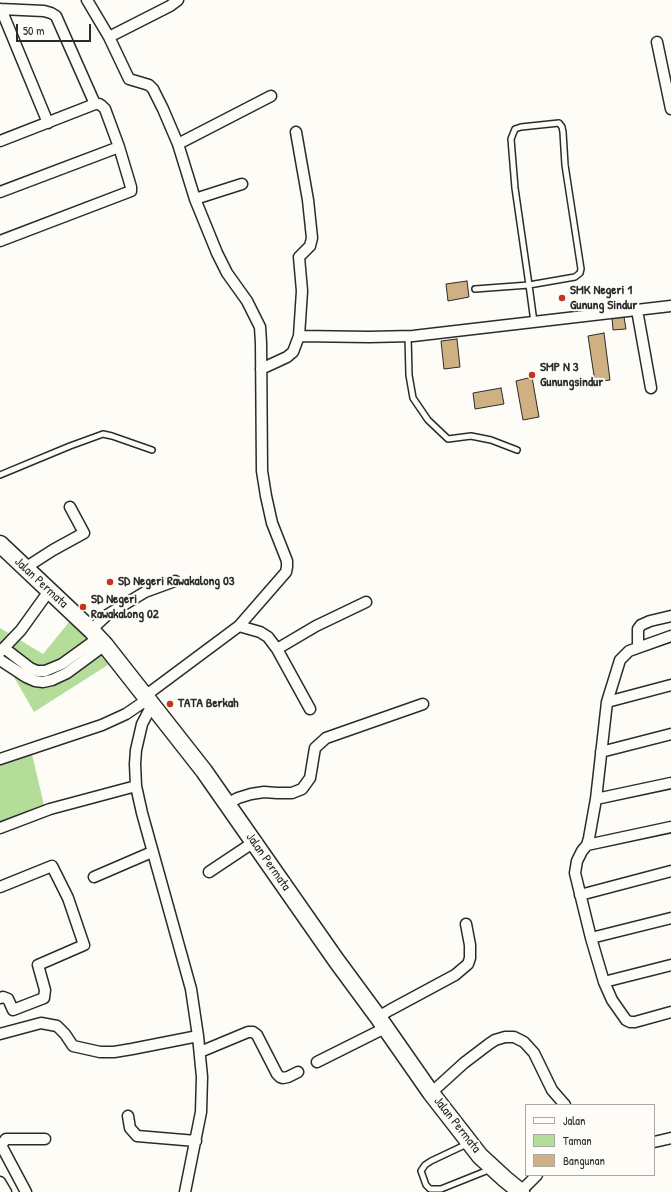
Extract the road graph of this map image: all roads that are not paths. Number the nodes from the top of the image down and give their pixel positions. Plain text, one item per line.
1 (87, 0) edge
2 (178, 0) edge
3 (1, 9) edge
4 (109, 37) junction
5 (656, 42) dead end
6 (271, 96) dead end
7 (96, 104) junction
8 (671, 108) edge
9 (48, 123) junction
10 (296, 132) dead end
11 (0, 139) edge
12 (178, 144) junction
13 (119, 147) junction
14 (242, 184) dead end
15 (0, 192) edge
16 (195, 199) junction
17 (0, 241) edge
18 (529, 284) junction
19 (475, 289) dead end
20 (671, 306) edge
21 (637, 310) junction
22 (534, 322) junction
23 (299, 336) junction
24 (408, 336) junction
25 (261, 369) junction
26 (651, 388) dead end
27 (152, 450) dead end
28 (516, 450) dead end
29 (0, 476) edge
30 (70, 507) dead end
31 (0, 544) edge
32 (25, 568) junction
33 (175, 581) dead end
34 (49, 591) junction
35 (366, 602) dead end
36 (671, 616) edge
37 (239, 626) junction
38 (671, 636) edge
39 (98, 638) junction
40 (638, 647) junction
41 (277, 649) junction
42 (2, 650) edge
43 (0, 660) edge
44 (671, 685) edge
45 (148, 700) junction
46 (607, 702) junction
47 (423, 704) dead end
48 (310, 709) dead end
49 (671, 734) edge
50 (601, 752) junction
51 (0, 758) edge
52 (671, 784) edge
53 (136, 786) junction
54 (596, 799) junction
55 (227, 804) junction
56 (671, 827) edge
57 (0, 828) edge
58 (254, 842) junction
59 (587, 845) junction
60 (152, 852) junction
61 (671, 871) edge
62 (209, 872) dead end
63 (94, 877) dead end
64 (0, 887) edge
65 (580, 895) junction
66 (671, 918) edge
67 (466, 924) dead end
68 (591, 938) junction
69 (671, 965) edge
70 (604, 982) junction
71 (0, 998) edge
72 (671, 1012) edge
73 (382, 1022) junction
74 (0, 1034) edge
75 (198, 1036) junction
76 (200, 1052) junction
77 (317, 1062) dead end
78 (298, 1072) dead end
79 (431, 1093) junction
80 (565, 1104) edge
81 (128, 1116) dead end
82 (671, 1138) edge
83 (46, 1139) dead end
84 (196, 1141) junction
85 (655, 1142) edge
86 (470, 1143) junction
87 (494, 1168) junction
88 (536, 1176) edge
89 (0, 1182) edge
90 (6, 1192) edge
91 (26, 1192) edge
92 (185, 1192) edge
93 (521, 1192) edge

1 - 4 street
2 - 4 street
3 - 7 street
3 - 9 street
4 - 12 street
5 - 8 street
6 - 12 street
7 - 9 street
7 - 13 street
9 - 11 street
10 - 23 street
12 - 16 street
13 - 15 street
13 - 17 street
14 - 16 street
16 - 25 street
18 - 18 lane
18 - 19 lane
18 - 22 lane
20 - 21 street
21 - 22 street
21 - 26 street
22 - 24 street
23 - 24 street
23 - 25 street
24 - 28 lane
25 - 37 street
27 - 29 lane
30 - 32 street
31 - 32 main road, Jalan Permata
32 - 34 main road, Jalan Permata
33 - 39 street
34 - 39 main road, Jalan Permata
34 - 42 street
35 - 41 street
36 - 40 street
37 - 41 street
37 - 45 street
38 - 40 street
39 - 42 street
39 - 43 street
39 - 45 main road, Jalan Permata
40 - 46 street
41 - 48 street
44 - 46 street
45 - 51 street
45 - 53 street
45 - 55 main road, Jalan Permata
46 - 50 street
47 - 55 street
49 - 50 street
50 - 54 street
52 - 54 street
53 - 57 street
53 - 60 street
54 - 59 street
55 - 58 main road, Jalan Permata
56 - 59 street
58 - 62 street
58 - 73 main road, Jalan Permata
59 - 65 street
60 - 63 street
60 - 75 street
61 - 65 street
64 - 71 street
65 - 68 street
66 - 68 street
67 - 73 street
68 - 70 street
69 - 70 street
70 - 72 street
73 - 77 street
73 - 79 main road, Jalan Permata
74 - 75 street
75 - 76 street
76 - 78 street
76 - 84 street
79 - 80 street
79 - 86 main road, Jalan Permata
81 - 84 street
82 - 85 street
83 - 91 street
84 - 92 street
86 - 87 main road, Jalan Permata
86 - 87 lane
87 - 93 main road, Jalan Permata
88 - 93 street
89 - 90 street

